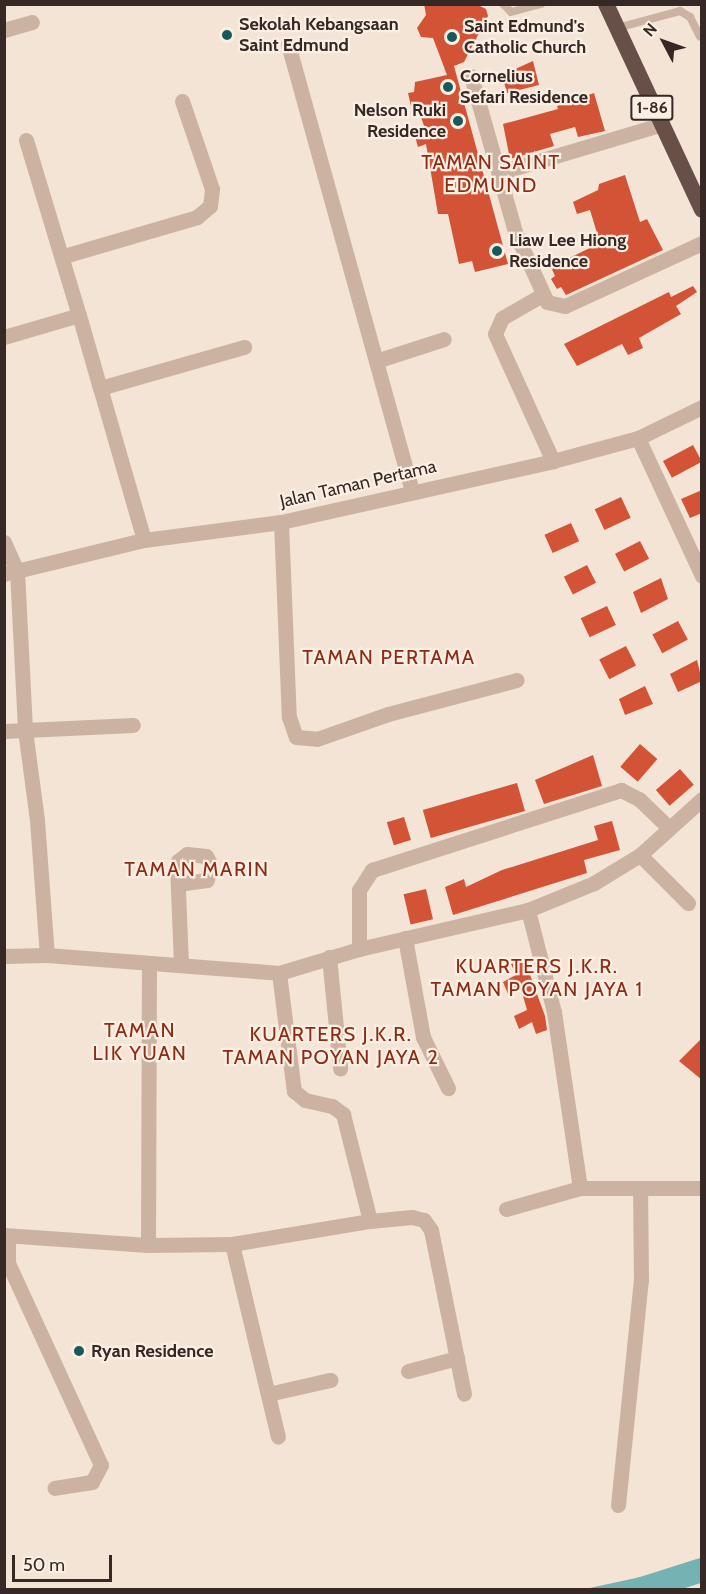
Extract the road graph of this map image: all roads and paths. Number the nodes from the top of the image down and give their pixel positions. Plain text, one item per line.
1 (502, 4) edge
2 (541, 4) edge
3 (606, 4) edge
4 (32, 22) dead end
5 (617, 28) junction
6 (4, 30) edge
7 (700, 37) edge
8 (288, 44) dead end
9 (471, 76) dead end
10 (182, 101) dead end
11 (660, 125) junction
12 (27, 140) dead end
13 (501, 172) junction
14 (702, 210) edge
15 (702, 243) edge
16 (64, 256) junction
17 (542, 295) junction
18 (79, 315) junction
19 (4, 338) edge
20 (444, 339) dead end
21 (244, 346) dead end
22 (378, 360) junction
23 (100, 388) junction
24 (702, 407) edge
25 (638, 438) junction
26 (553, 461) junction
27 (412, 490) junction
28 (281, 522) junction
29 (144, 540) junction
30 (4, 542) edge
31 (10, 573) edge
32 (702, 576) edge
33 (517, 680) dead end
34 (133, 725) dead end
35 (25, 730) junction
36 (4, 731) edge
37 (702, 799) edge
38 (669, 828) junction
39 (640, 855) junction
40 (178, 884) dead end
41 (688, 903) dead end
42 (528, 910) junction
43 (405, 938) junction
44 (359, 949) junction
45 (47, 955) junction
46 (4, 956) edge
47 (329, 957) junction
48 (149, 963) junction
49 (181, 965) junction
50 (279, 973) junction
51 (340, 1068) dead end
52 (448, 1088) dead end
53 (580, 1188) junction
54 (702, 1188) edge
55 (640, 1191) junction
56 (506, 1209) dead end
57 (369, 1221) junction
58 (6, 1235) edge
59 (232, 1244) junction
60 (148, 1245) junction
61 (457, 1358) junction
62 (408, 1371) dead end
63 (330, 1380) dead end
64 (267, 1394) junction
65 (464, 1394) dead end
66 (278, 1437) dead end
67 (54, 1488) dead end
68 (618, 1505) dead end

1 - 2 lane
3 - 5 highway, 1-86
4 - 6 street
5 - 7 lane
5 - 11 highway, 1-86
8 - 22 street
9 - 13 street
10 - 16 street
11 - 13 street
11 - 14 highway, 1-86
12 - 16 street
13 - 17 street
15 - 17 street
16 - 18 street
17 - 26 street
18 - 19 street
18 - 23 street
20 - 22 street
21 - 23 street
22 - 27 street
23 - 29 street
24 - 25 street, Jalan Taman Pertama
25 - 26 street, Jalan Taman Pertama
25 - 32 street
26 - 27 street, Jalan Taman Pertama
27 - 28 street, Jalan Taman Pertama
28 - 29 street, Jalan Taman Pertama
28 - 33 street
29 - 31 street, Jalan Taman Pertama
30 - 31 street
31 - 35 street
34 - 35 street
35 - 36 street
35 - 45 street
37 - 38 street
38 - 39 street
38 - 44 street
39 - 41 street
39 - 42 street
40 - 49 street
42 - 43 street
42 - 53 street
43 - 44 street
43 - 52 street
44 - 47 street
45 - 46 street
45 - 48 street
47 - 50 street
47 - 51 street
48 - 49 street
48 - 60 street
49 - 50 street
50 - 57 street
53 - 55 street
53 - 56 street
54 - 55 street
55 - 68 street
57 - 59 street
57 - 61 street
58 - 60 street
58 - 67 street
59 - 60 street
59 - 64 street
61 - 62 street
61 - 65 street
63 - 64 street
64 - 66 street

